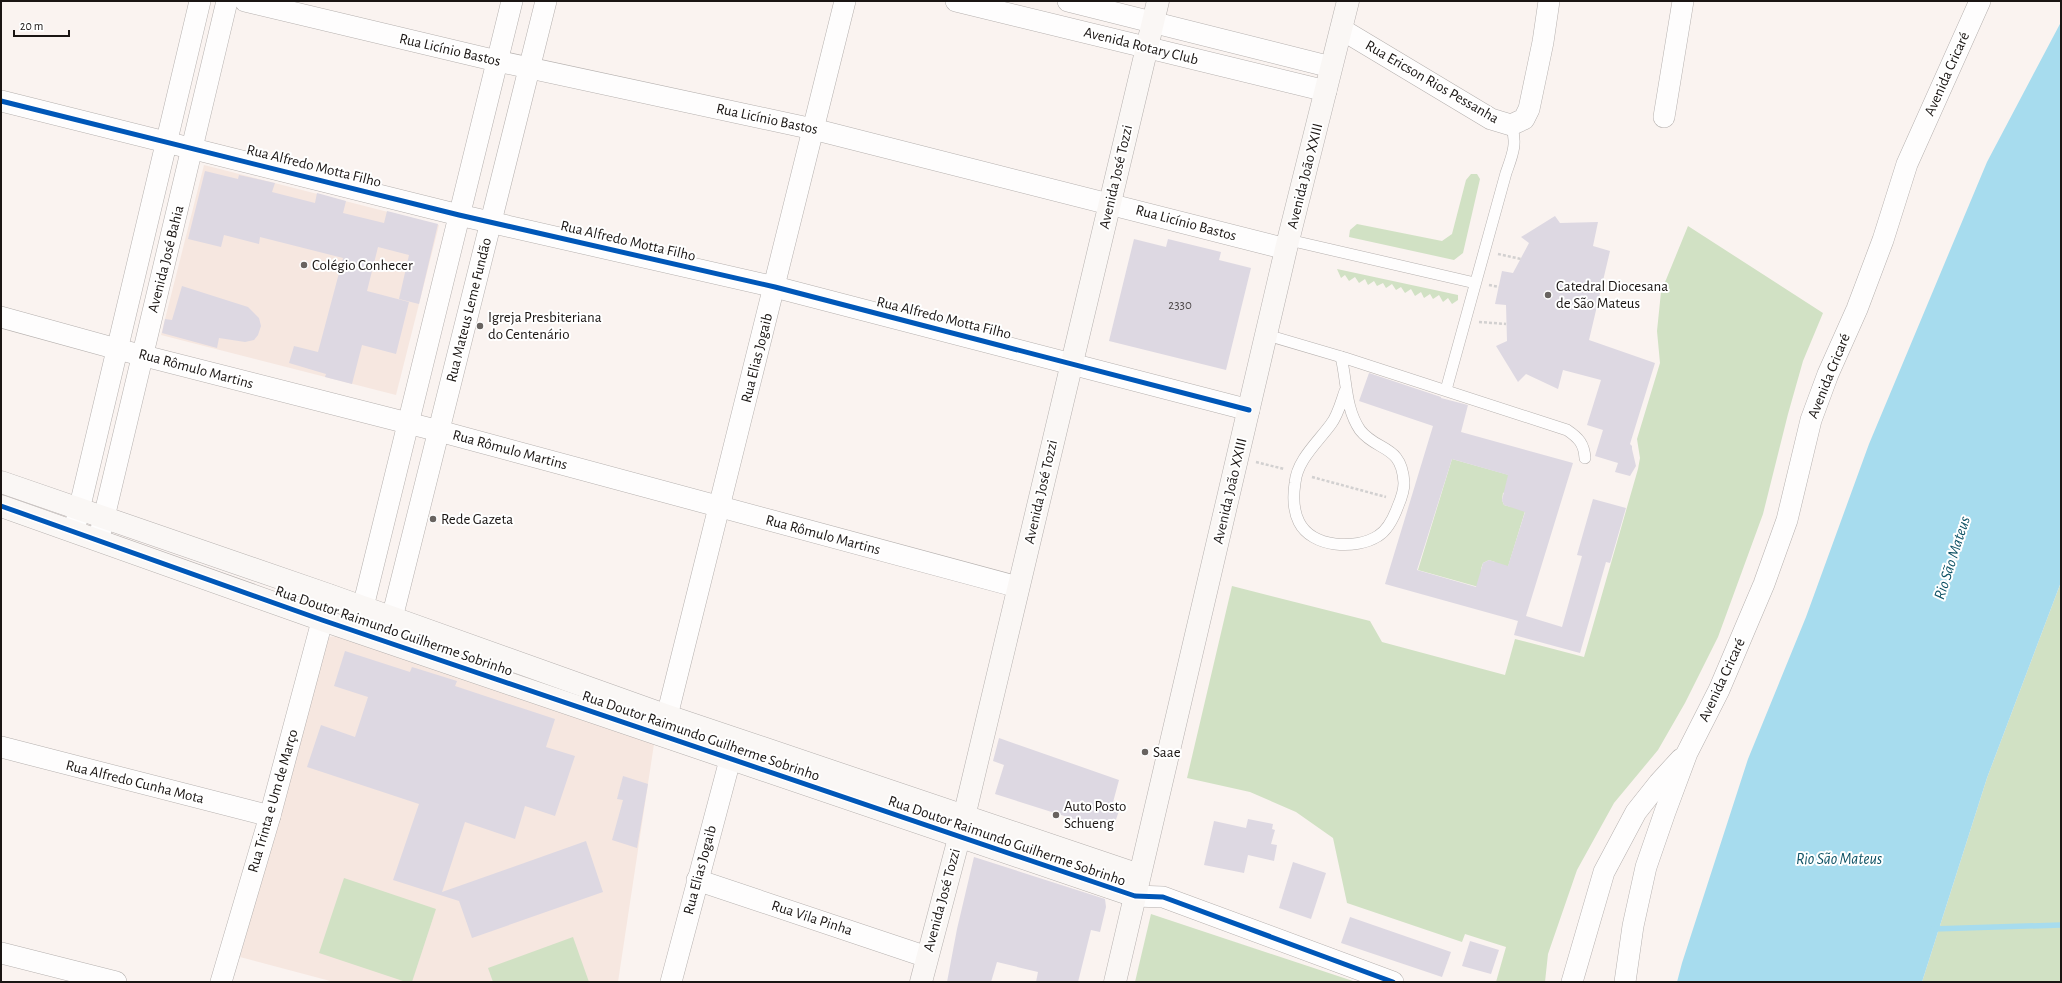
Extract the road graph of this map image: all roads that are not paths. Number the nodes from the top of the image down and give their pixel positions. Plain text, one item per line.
1 (200, 1) edge
2 (227, 1) edge
3 (245, 1) edge
4 (512, 1) edge
5 (546, 1) edge
6 (845, 1) edge
7 (956, 1) edge
8 (1068, 1) edge
9 (1158, 1) edge
10 (1348, 1) edge
11 (1549, 1) edge
12 (1683, 1) edge
13 (1980, 1) edge
14 (981, 4) edge
15 (1153, 22) junction
16 (1341, 29) junction
17 (1146, 48) junction
18 (497, 61) junction
19 (1331, 67) junction
20 (529, 68) junction
21 (1326, 91) junction
22 (1, 101) edge
23 (1664, 117) dead end
24 (1511, 125) junction
25 (813, 129) junction
26 (167, 141) junction
27 (193, 148) junction
28 (1110, 204) junction
29 (459, 215) junction
30 (491, 222) junction
31 (1287, 245) junction
32 (1475, 283) junction
33 (775, 287) junction
34 (1, 317) edge
35 (1267, 335) junction
36 (117, 349) junction
37 (143, 356) junction
38 (1341, 357) junction
39 (1071, 363) junction
40 (1446, 390) junction
41 (1345, 391) junction
42 (1249, 410) junction
43 (408, 424) junction
44 (439, 431) junction
45 (1585, 458) dead end
46 (1, 482) edge
47 (1, 506) edge
48 (720, 508) junction
49 (80, 509) junction
50 (105, 517) junction
51 (74, 531) junction
52 (99, 540) junction
53 (1018, 588) junction
54 (329, 595) junction
55 (362, 607) junction
56 (392, 618) junction
57 (322, 620) junction
58 (665, 725) junction
59 (1, 747) edge
60 (733, 748) junction
61 (1687, 753) junction
62 (964, 815) junction
63 (270, 816) junction
64 (959, 838) junction
65 (1051, 845) junction
66 (1045, 865) junction
67 (1140, 875) junction
68 (697, 880) junction
69 (1135, 896) junction
70 (1163, 897) junction
71 (1, 953) edge
72 (927, 957) junction
73 (116, 982) edge
74 (221, 982) edge
75 (671, 982) edge
76 (921, 982) edge
77 (1115, 982) edge
78 (1394, 982) edge
79 (1572, 982) edge
80 (1625, 982) edge

1 - 26 street, Avenida José Bahia
2 - 27 street, Avenida José Bahia
3 - 18 street, Rua Licínio Bastos
4 - 18 street
5 - 20 street, Rua Mateus Leme Fundão
6 - 25 street, Rua Elias Jogaib
7 - 14 street, Avenida Rotary Club
8 - 15 street, Avenida Rotary Club
9 - 15 street, Avenida José Tozzi
10 - 16 street, Avenida João XXIII
11 - 24 street, Rua Ericson Rios Pessanha
12 - 23 street
13 - 61 street, Avenida Cricaré
14 - 17 street, Avenida Rotary Club
15 - 17 street, Avenida José Tozzi
15 - 19 street, Avenida Rotary Club
16 - 19 street, Avenida João XXIII
16 - 24 street, Rua Ericson Rios Pessanha
17 - 21 street, Avenida Rotary Club
17 - 28 street, Avenida José Tozzi
18 - 20 street, Rua Licínio Bastos
18 - 29 street
19 - 21 street, Avenida João XXIII
20 - 25 street, Rua Licínio Bastos
20 - 30 street, Rua Mateus Leme Fundão
21 - 31 street, Avenida João XXIII
22 - 26 street, Rua Alfredo Motta Filho
24 - 32 lane
25 - 28 street, Rua Licínio Bastos
25 - 33 street, Rua Elias Jogaib
26 - 27 street, Rua Alfredo Motta Filho
26 - 36 street, Avenida José Bahia
27 - 29 street, Rua Alfredo Motta Filho
27 - 37 street, Avenida José Bahia
28 - 31 street, Rua Licínio Bastos
28 - 39 street, Avenida José Tozzi
29 - 30 street, Rua Alfredo Motta Filho
29 - 43 street
30 - 33 street, Rua Alfredo Motta Filho
30 - 44 street, Rua Mateus Leme Fundão
31 - 32 lane
31 - 35 street, Avenida João XXIII
32 - 40 lane
33 - 39 street, Rua Alfredo Motta Filho
33 - 48 street, Rua Elias Jogaib
34 - 36 street, Rua Rômulo Martins
35 - 38 lane
35 - 42 street, Avenida João XXIII
36 - 37 street, Rua Rômulo Martins
36 - 49 street, Avenida José Bahia
37 - 43 street, Rua Rômulo Martins
37 - 50 street, Avenida José Bahia
38 - 40 lane
38 - 41 lane
39 - 42 street, Rua Alfredo Motta Filho
39 - 53 street, Avenida José Tozzi
40 - 45 lane
41 - 41 lane
42 - 67 street, Avenida João XXIII
43 - 44 street, Rua Rômulo Martins
43 - 55 street
44 - 48 street, Rua Rômulo Martins
44 - 56 street, Rua Mateus Leme Fundão
46 - 49 street, Rua Doutor Raimundo Guilherme Sobrinho
47 - 51 street, Rua Doutor Raimundo Guilherme Sobrinho
48 - 53 street, Rua Rômulo Martins
48 - 58 street, Rua Elias Jogaib
49 - 50 street, Rua Doutor Raimundo Guilherme Sobrinho
49 - 51 street, Avenida José Bahia
50 - 52 street, Avenida José Bahia
50 - 54 street, Rua Doutor Raimundo Guilherme Sobrinho
51 - 52 street, Rua Doutor Raimundo Guilherme Sobrinho
52 - 57 street, Rua Doutor Raimundo Guilherme Sobrinho
53 - 62 street, Avenida José Tozzi
54 - 55 street, Rua Doutor Raimundo Guilherme Sobrinho
54 - 57 street, Rua Trinta e Um de Março
55 - 56 street, Rua Doutor Raimundo Guilherme Sobrinho
56 - 58 street, Rua Doutor Raimundo Guilherme Sobrinho
57 - 58 street, Rua Doutor Raimundo Guilherme Sobrinho
57 - 63 street, Rua Trinta e Um de Março
58 - 60 street, Rua Doutor Raimundo Guilherme Sobrinho
59 - 63 street, Rua Alfredo Cunha Mota
60 - 62 street, Rua Doutor Raimundo Guilherme Sobrinho
60 - 64 street, Rua Doutor Raimundo Guilherme Sobrinho
60 - 68 street, Rua Elias Jogaib
61 - 79 street
61 - 80 street
62 - 64 street, Avenida José Tozzi
62 - 65 street, Rua Doutor Raimundo Guilherme Sobrinho
63 - 74 street, Rua Trinta e Um de Março
64 - 66 street, Rua Doutor Raimundo Guilherme Sobrinho
64 - 72 street, Avenida José Tozzi
65 - 66 street
65 - 67 street, Rua Doutor Raimundo Guilherme Sobrinho
66 - 69 street, Rua Doutor Raimundo Guilherme Sobrinho
67 - 69 street, Avenida João XXIII
67 - 70 street, Rua Doutor Raimundo Guilherme Sobrinho
68 - 72 street, Rua Vila Pinha
68 - 75 street, Rua Elias Jogaib
69 - 70 street, Rua Doutor Raimundo Guilherme Sobrinho
69 - 77 street, Avenida João XXIII
70 - 78 street, Rua Doutor Raimundo Guilherme Sobrinho
71 - 73 street
72 - 76 street, Avenida José Tozzi

